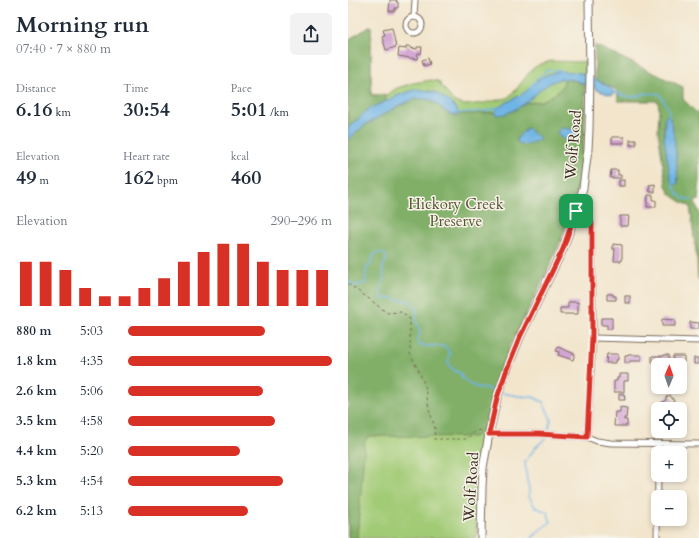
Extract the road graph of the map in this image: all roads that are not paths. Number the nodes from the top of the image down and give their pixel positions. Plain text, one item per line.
1 (414, 0) edge
2 (589, 0) edge
3 (414, 17) dead end
4 (576, 211) junction
5 (592, 338) junction
6 (699, 341) edge
7 (486, 432) junction
8 (587, 437) junction
9 (658, 443) joint
10 (699, 444) edge
11 (658, 482) edge
12 (481, 538) edge
13 (657, 538) edge

1 - 3 street
2 - 4 main road, Wolf Road
4 - 5 street
4 - 7 main road, Wolf Road
5 - 6 street
5 - 8 street
7 - 8 street
7 - 12 main road, Wolf Road
8 - 9 street
9 - 10 street
11 - 13 street

